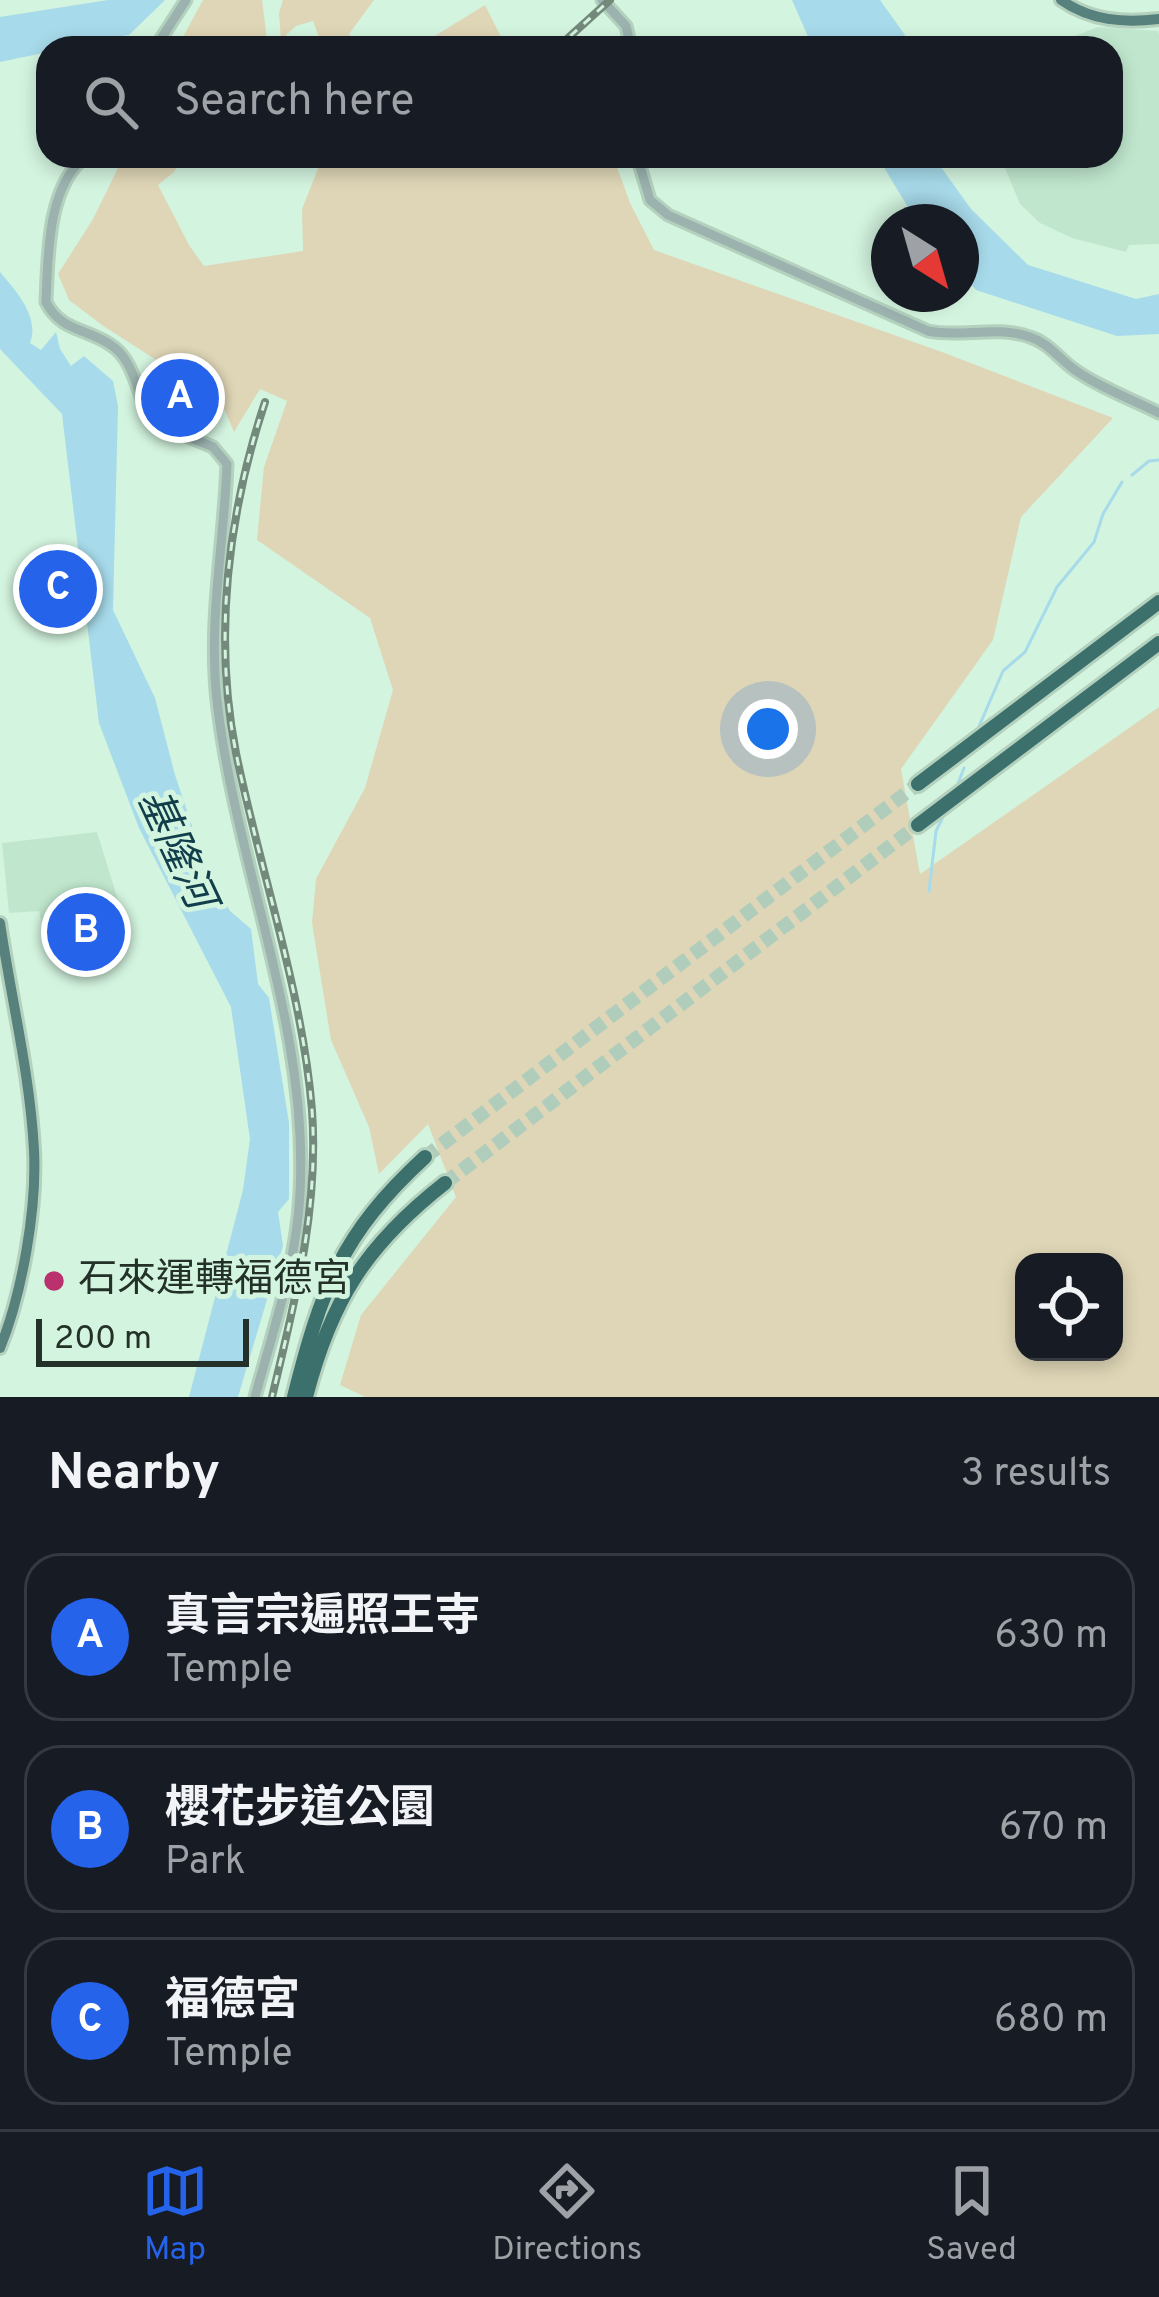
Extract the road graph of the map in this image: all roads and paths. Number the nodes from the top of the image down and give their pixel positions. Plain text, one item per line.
1 (186, 0) edge
2 (602, 0) edge
3 (1061, 0) edge
4 (1159, 19) edge
5 (163, 36) edge
6 (628, 36) edge
7 (72, 168) edge
8 (641, 168) edge
9 (1156, 411) edge
10 (1159, 602) edge
11 (1159, 643) edge
12 (918, 784) tunnel mouth
13 (918, 825) tunnel mouth
14 (0, 923) edge
15 (425, 1157) tunnel mouth
16 (445, 1183) tunnel mouth
17 (0, 1348) edge
18 (255, 1397) edge
19 (294, 1397) edge
20 (306, 1397) edge

1 - 5 street
2 - 6 street
3 - 4 main road
7 - 18 street
8 - 9 street
10 - 12 highway
11 - 13 highway
14 - 17 main road
15 - 19 highway
16 - 20 highway

